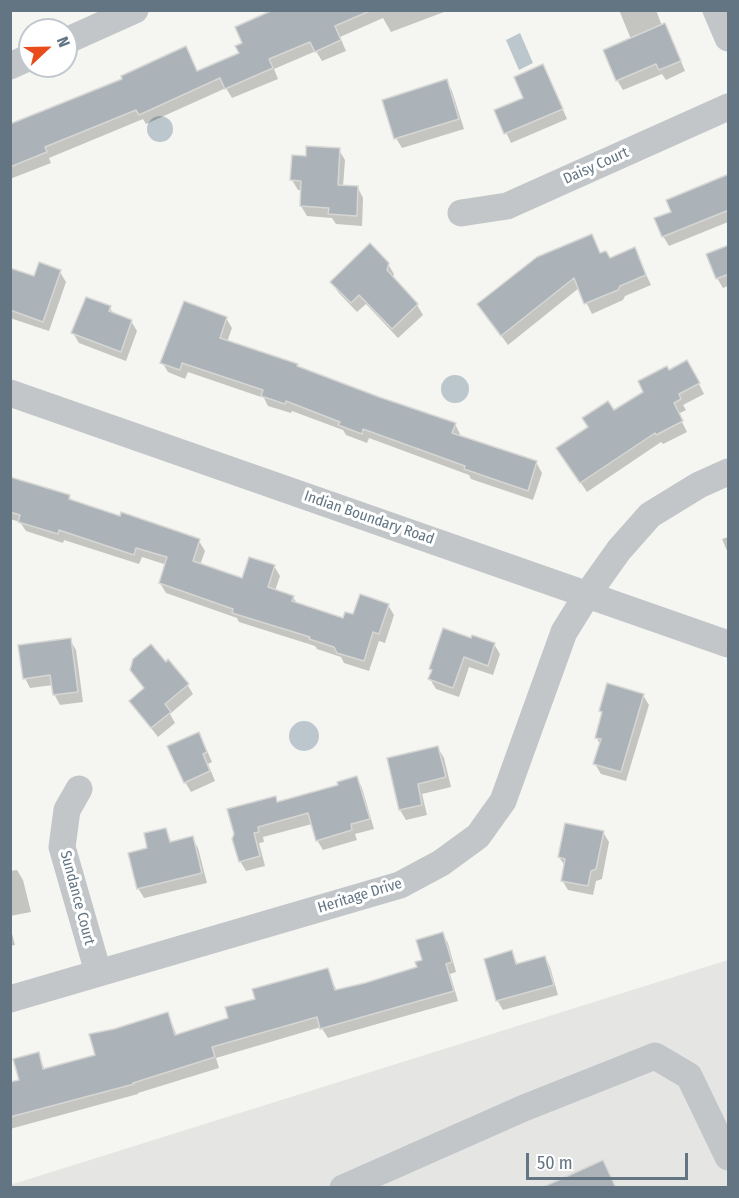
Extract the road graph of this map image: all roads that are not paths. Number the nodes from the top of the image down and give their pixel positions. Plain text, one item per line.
1 (135, 10) edge
2 (716, 10) edge
3 (78, 36) edge
4 (729, 38) edge
5 (729, 107) edge
6 (461, 213) dead end
7 (10, 393) edge
8 (729, 472) edge
9 (587, 595) junction
10 (729, 644) edge
11 (79, 789) dead end
12 (98, 972) junction
13 (10, 999) edge
14 (729, 1157) edge
15 (343, 1188) edge

1 - 3 street
2 - 4 street
5 - 6 street, Daisy Court
7 - 9 street, Indian Boundary Road
8 - 9 street, Heritage Drive
9 - 10 street, Indian Boundary Road
9 - 12 street, Heritage Drive
11 - 12 street, Sundance Court
12 - 13 street, Heritage Drive
14 - 15 street

